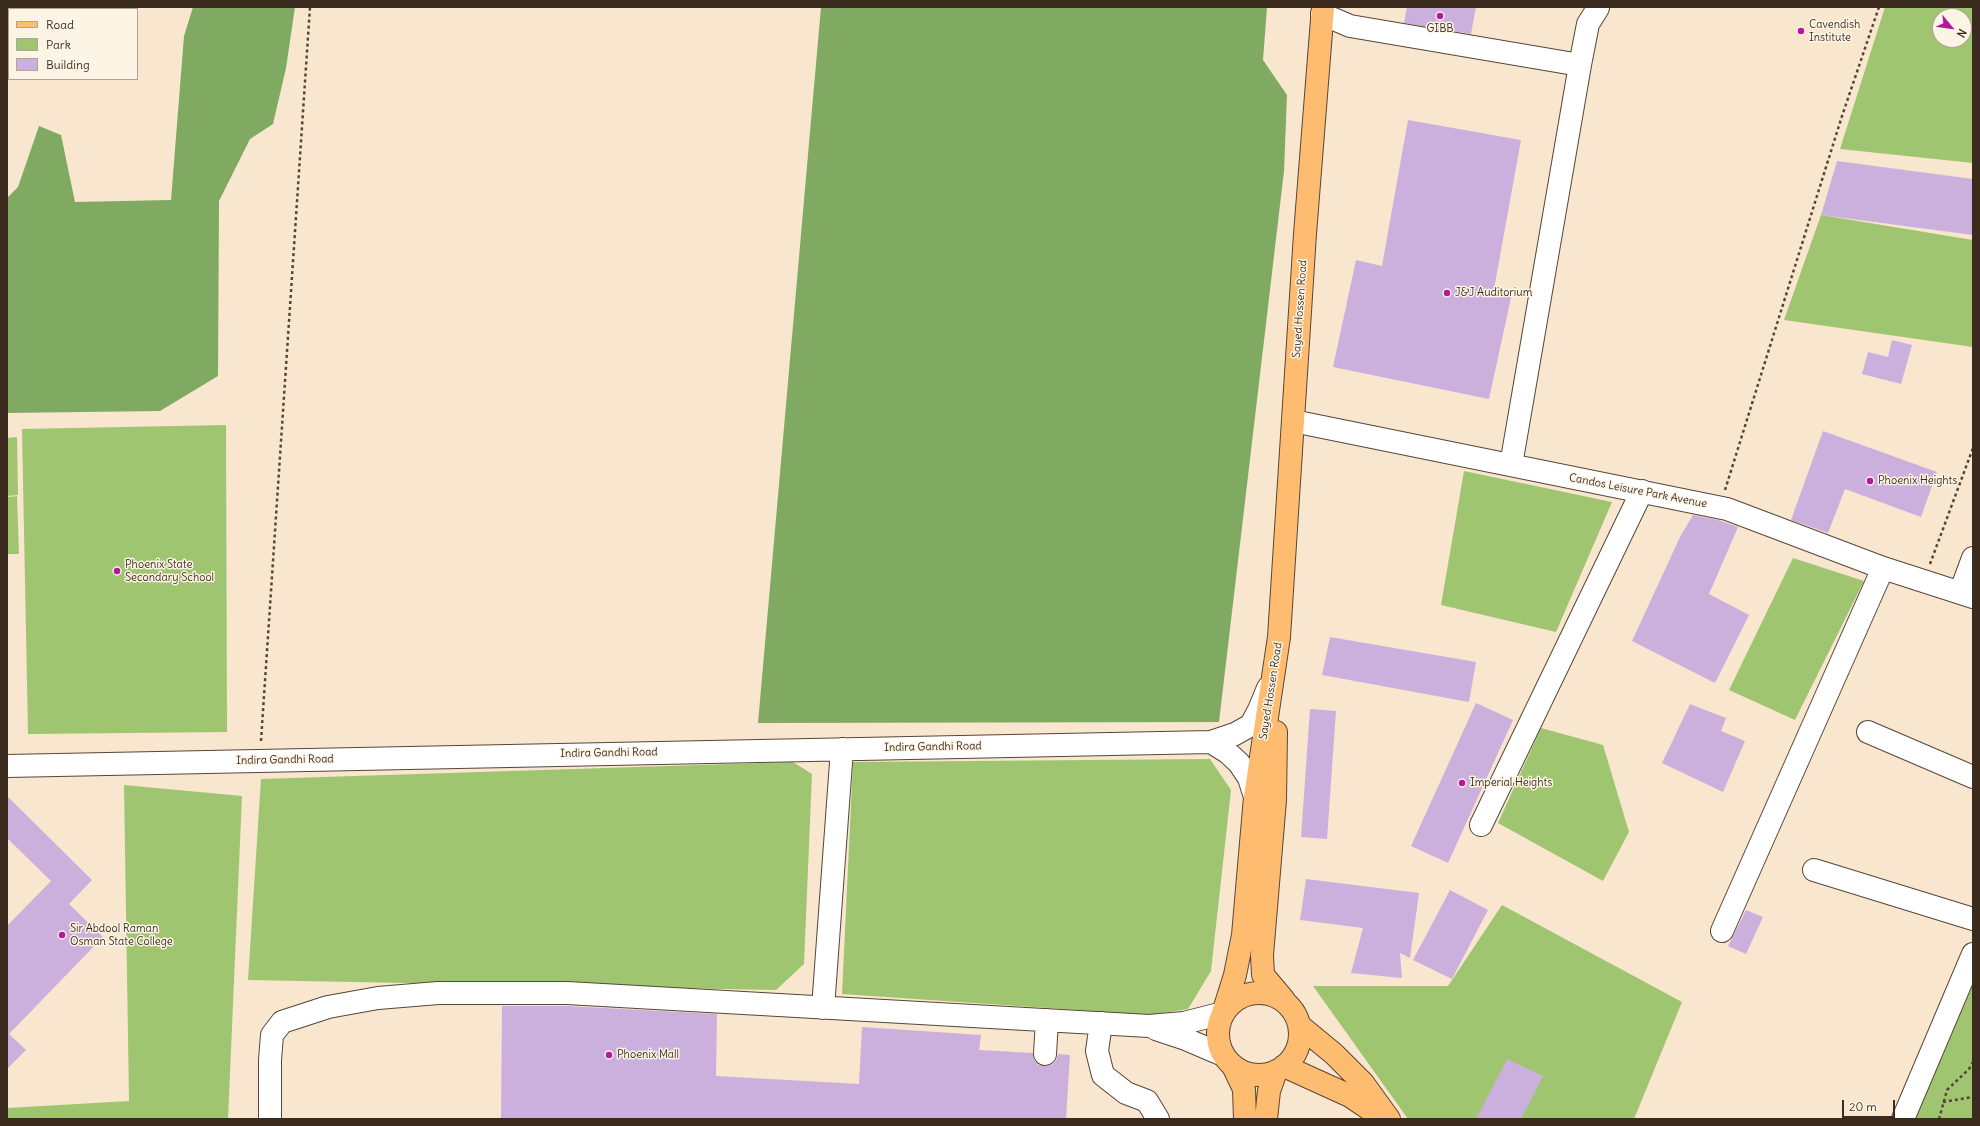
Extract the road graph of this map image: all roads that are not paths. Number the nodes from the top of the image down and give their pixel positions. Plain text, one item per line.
1 (1598, 8) dead end
2 (1322, 10) edge
3 (1580, 65) junction
4 (1293, 421) junction
5 (1511, 465) junction
6 (1642, 491) junction
7 (1973, 558) edge
8 (1883, 568) junction
9 (1966, 595) edge
10 (1279, 637) junction
11 (1272, 677) junction
12 (1868, 732) dead end
13 (1211, 742) junction
14 (842, 749) junction
15 (7, 766) edge
16 (1973, 777) edge
17 (1255, 797) junction
18 (1480, 825) dead end
19 (1814, 870) dead end
20 (1973, 919) edge
21 (1722, 930) dead end
22 (1973, 954) edge
23 (1284, 1000) junction
24 (824, 1008) junction
25 (1223, 1013) junction
26 (1047, 1020) junction
27 (1101, 1023) junction
28 (1149, 1026) junction
29 (1300, 1026) junction
30 (1045, 1054) dead end
31 (1228, 1060) junction
32 (1280, 1069) junction
33 (270, 1119) edge
34 (1158, 1119) edge
35 (1245, 1119) edge
36 (1266, 1119) edge
37 (1383, 1119) edge
38 (1389, 1119) edge
39 (1903, 1119) edge

1 - 3 street
2 - 3 street
2 - 4 main road, Sayed Hossen Road
3 - 5 street
4 - 5 street, Candos Leisure Park Avenue
4 - 10 main road, Sayed Hossen Road
5 - 6 street, Candos Leisure Park Avenue
6 - 8 street, Candos Leisure Park Avenue
6 - 18 street
7 - 9 street
8 - 9 street, Candos Leisure Park Avenue
8 - 21 street
10 - 11 main road, Sayed Hossen Road
10 - 23 main road, Sayed Hossen Road
11 - 13 street, Indira Gandhi Road
11 - 17 main road, Sayed Hossen Road
12 - 16 street
13 - 14 street, Indira Gandhi Road
13 - 17 street
14 - 15 street, Indira Gandhi Road
14 - 24 street
17 - 25 main road, Sayed Hossen Road
19 - 20 street
22 - 39 street
23 - 25 main road
23 - 29 main road
24 - 26 street
24 - 33 street
25 - 28 street
25 - 31 main road
26 - 27 street
26 - 30 street
27 - 28 street
27 - 34 street
28 - 31 street
29 - 32 main road
29 - 38 main road
31 - 32 main road
31 - 35 main road
32 - 36 main road
32 - 37 main road

